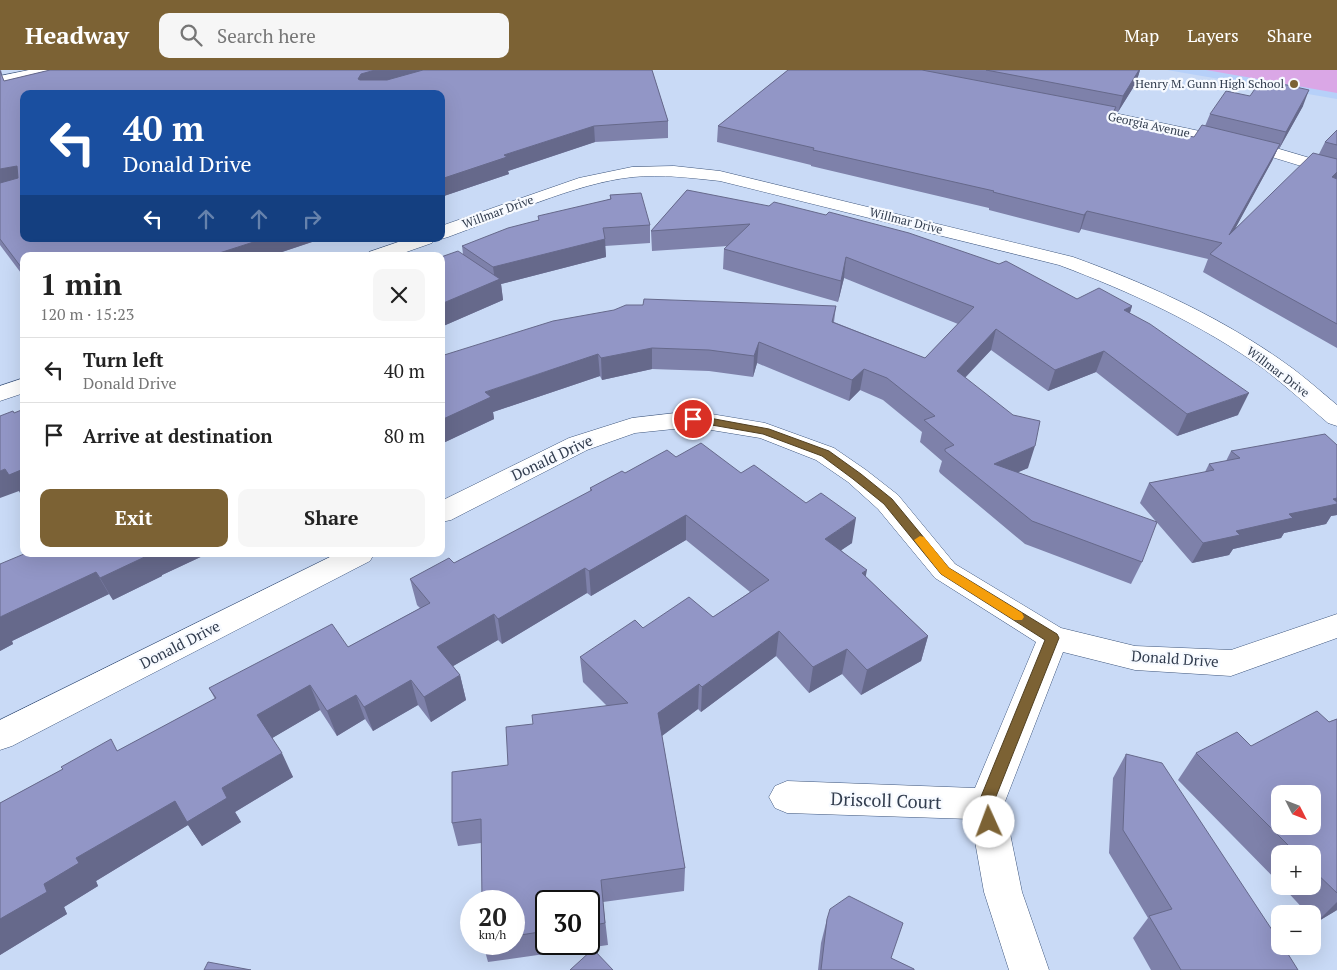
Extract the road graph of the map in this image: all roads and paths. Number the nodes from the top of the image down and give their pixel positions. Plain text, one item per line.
1 (49, 70) edge
2 (34, 72) edge
3 (0, 81) edge
4 (1061, 107) edge
5 (1337, 172) edge
6 (445, 232) edge
7 (416, 242) edge
8 (387, 252) edge
9 (20, 386) edge
10 (0, 394) edge
11 (1337, 418) edge
12 (445, 511) edge
13 (354, 557) edge
14 (1337, 626) edge
15 (1053, 638) junction
16 (0, 736) edge
17 (787, 797) dead end
18 (986, 804) junction
19 (1029, 970) edge

1 - 2 street
2 - 3 street
4 - 5 street, Georgia Avenue
6 - 11 street, Willmar Drive
7 - 8 street
9 - 10 street
12 - 15 street, Donald Drive
13 - 16 street, Donald Drive
14 - 15 street, Donald Drive
15 - 18 street
17 - 18 street, Driscoll Court
18 - 19 street

